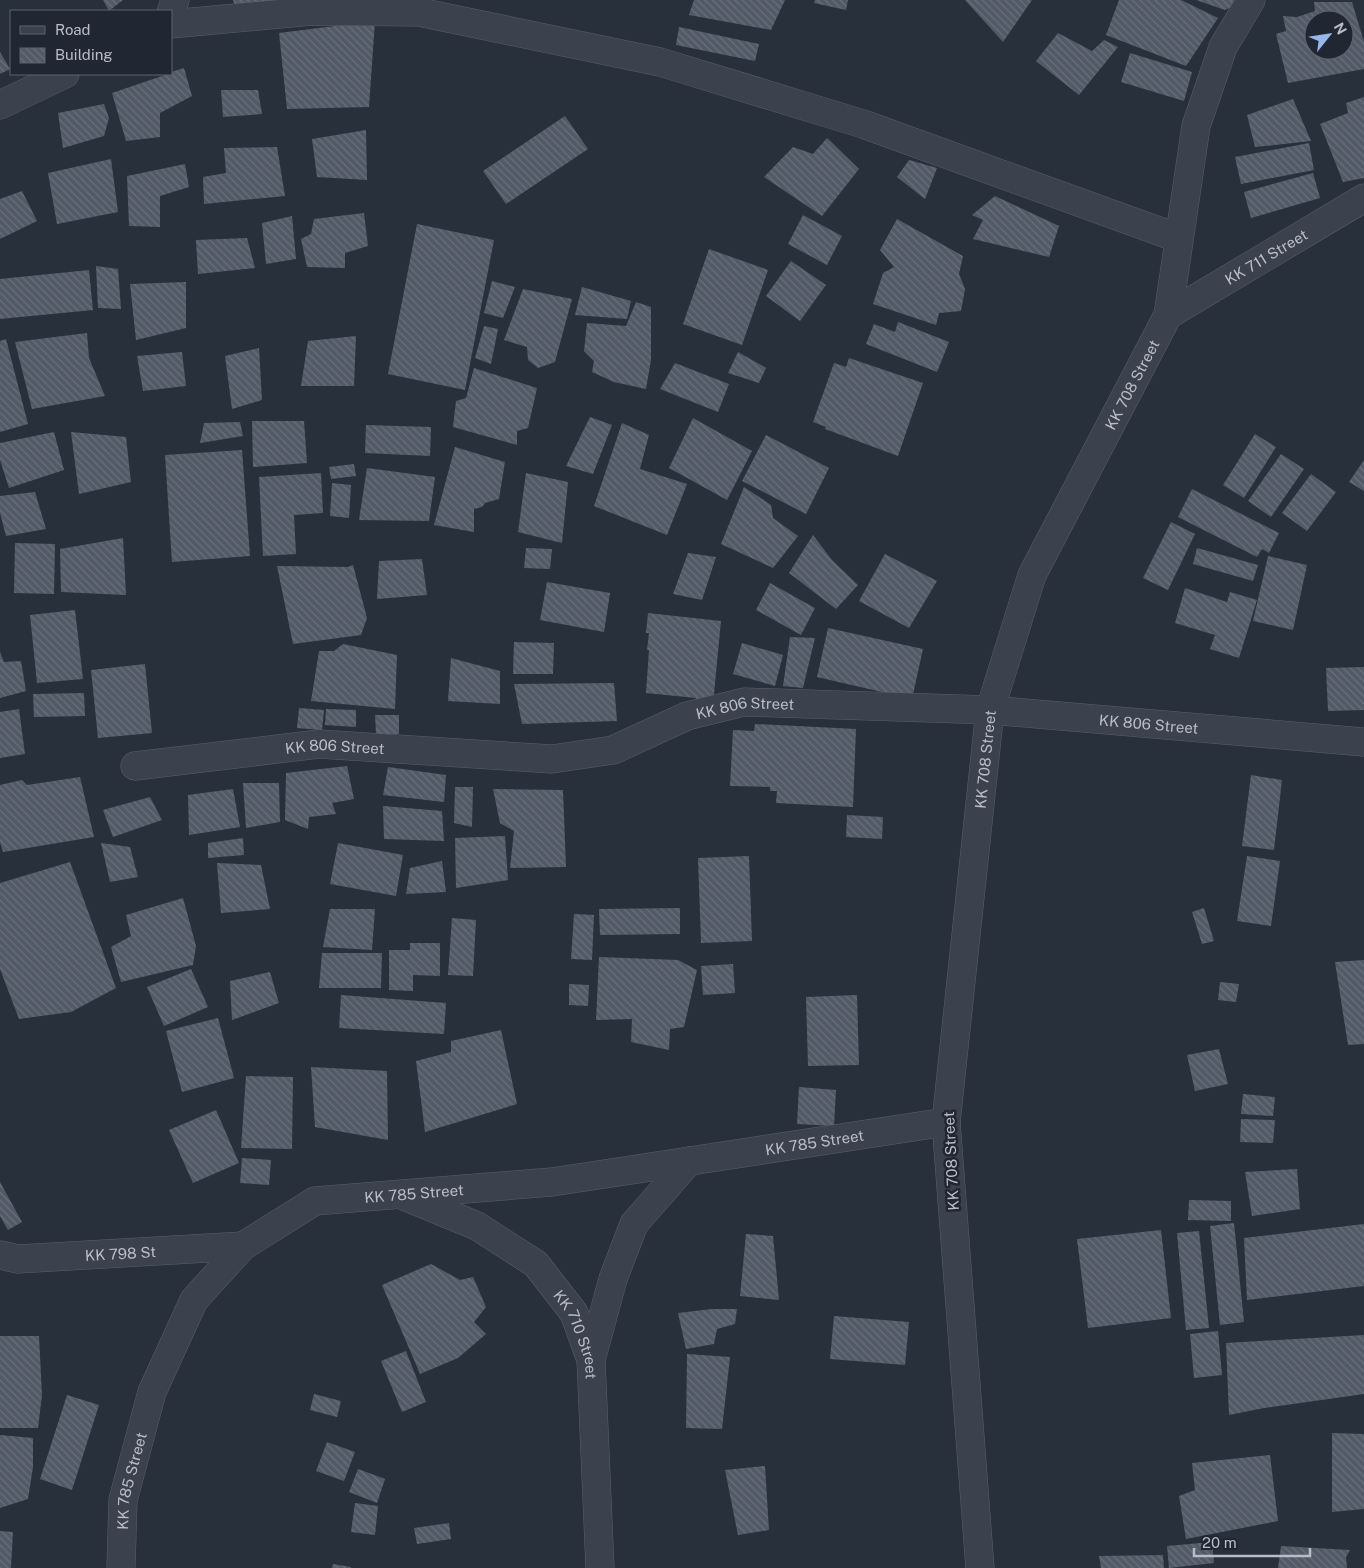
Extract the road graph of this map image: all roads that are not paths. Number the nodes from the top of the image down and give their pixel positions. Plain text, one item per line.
1 (1251, 0) edge
2 (172, 24) edge
3 (63, 75) edge
4 (0, 104) edge
5 (1364, 198) edge
6 (1178, 238) junction
7 (1168, 315) junction
8 (990, 710) junction
9 (1364, 742) edge
10 (135, 766) dead end
11 (946, 1122) junction
12 (689, 1160) junction
13 (400, 1194) junction
14 (243, 1246) junction
15 (0, 1255) edge
16 (591, 1360) junction
17 (121, 1568) edge
18 (600, 1568) edge
19 (980, 1568) edge

1 - 6 street, KK 708 Street
2 - 6 street
3 - 4 street
5 - 7 street, KK 711 Street
6 - 7 street, KK 708 Street
7 - 8 street, KK 708 Street
8 - 9 street, KK 806 Street
8 - 10 street, KK 806 Street
8 - 11 street, KK 708 Street
11 - 12 street, KK 785 Street
11 - 19 street, KK 708 Street
12 - 13 street, KK 785 Street
12 - 16 street
13 - 14 street, KK 785 Street
13 - 16 street, KK 710 Street
14 - 15 street, KK 798 St
14 - 17 street, KK 785 Street
16 - 18 street, KK 710 Street

